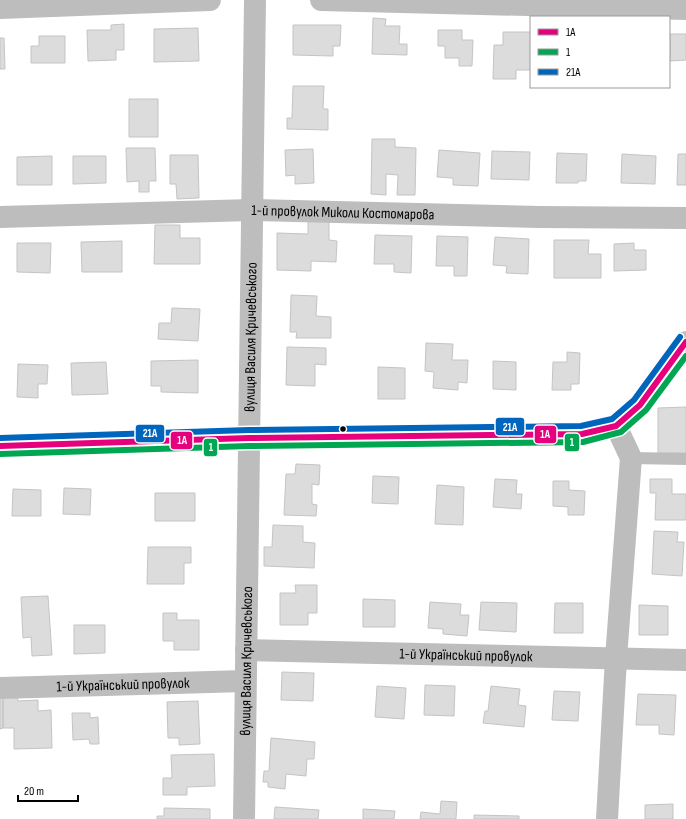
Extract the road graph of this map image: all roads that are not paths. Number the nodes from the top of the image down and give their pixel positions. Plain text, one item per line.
1 (210, 0) edge
2 (255, 0) edge
3 (321, 0) edge
4 (0, 8) edge
5 (686, 9) edge
6 (252, 210) junction
7 (0, 217) edge
8 (686, 218) edge
9 (686, 342) edge
10 (616, 426) junction
11 (249, 438) junction
12 (0, 446) edge
13 (631, 458) junction
14 (686, 458) edge
15 (246, 650) junction
16 (616, 658) junction
17 (686, 660) edge
18 (245, 681) junction
19 (0, 688) edge
20 (244, 819) edge
21 (607, 819) edge

1 - 4 street
2 - 6 street, вулиця Василя Кричевського
3 - 5 street
6 - 7 street, 1-й провулок Миколи Костомарова
6 - 8 street, 1-й провулок Миколи Костомарова
6 - 11 street, вулиця Василя Кричевського
9 - 10 street
10 - 11 street
10 - 13 street
11 - 12 street
11 - 15 street, вулиця Василя Кричевського
13 - 14 lane
13 - 16 street
15 - 16 street, 1-й Український провулок
15 - 18 street, вулиця Василя Кричевського
16 - 17 street, 1-й Український провулок
16 - 21 street
18 - 19 street, 1-й Український провулок
18 - 20 street, вулиця Василя Кричевського

